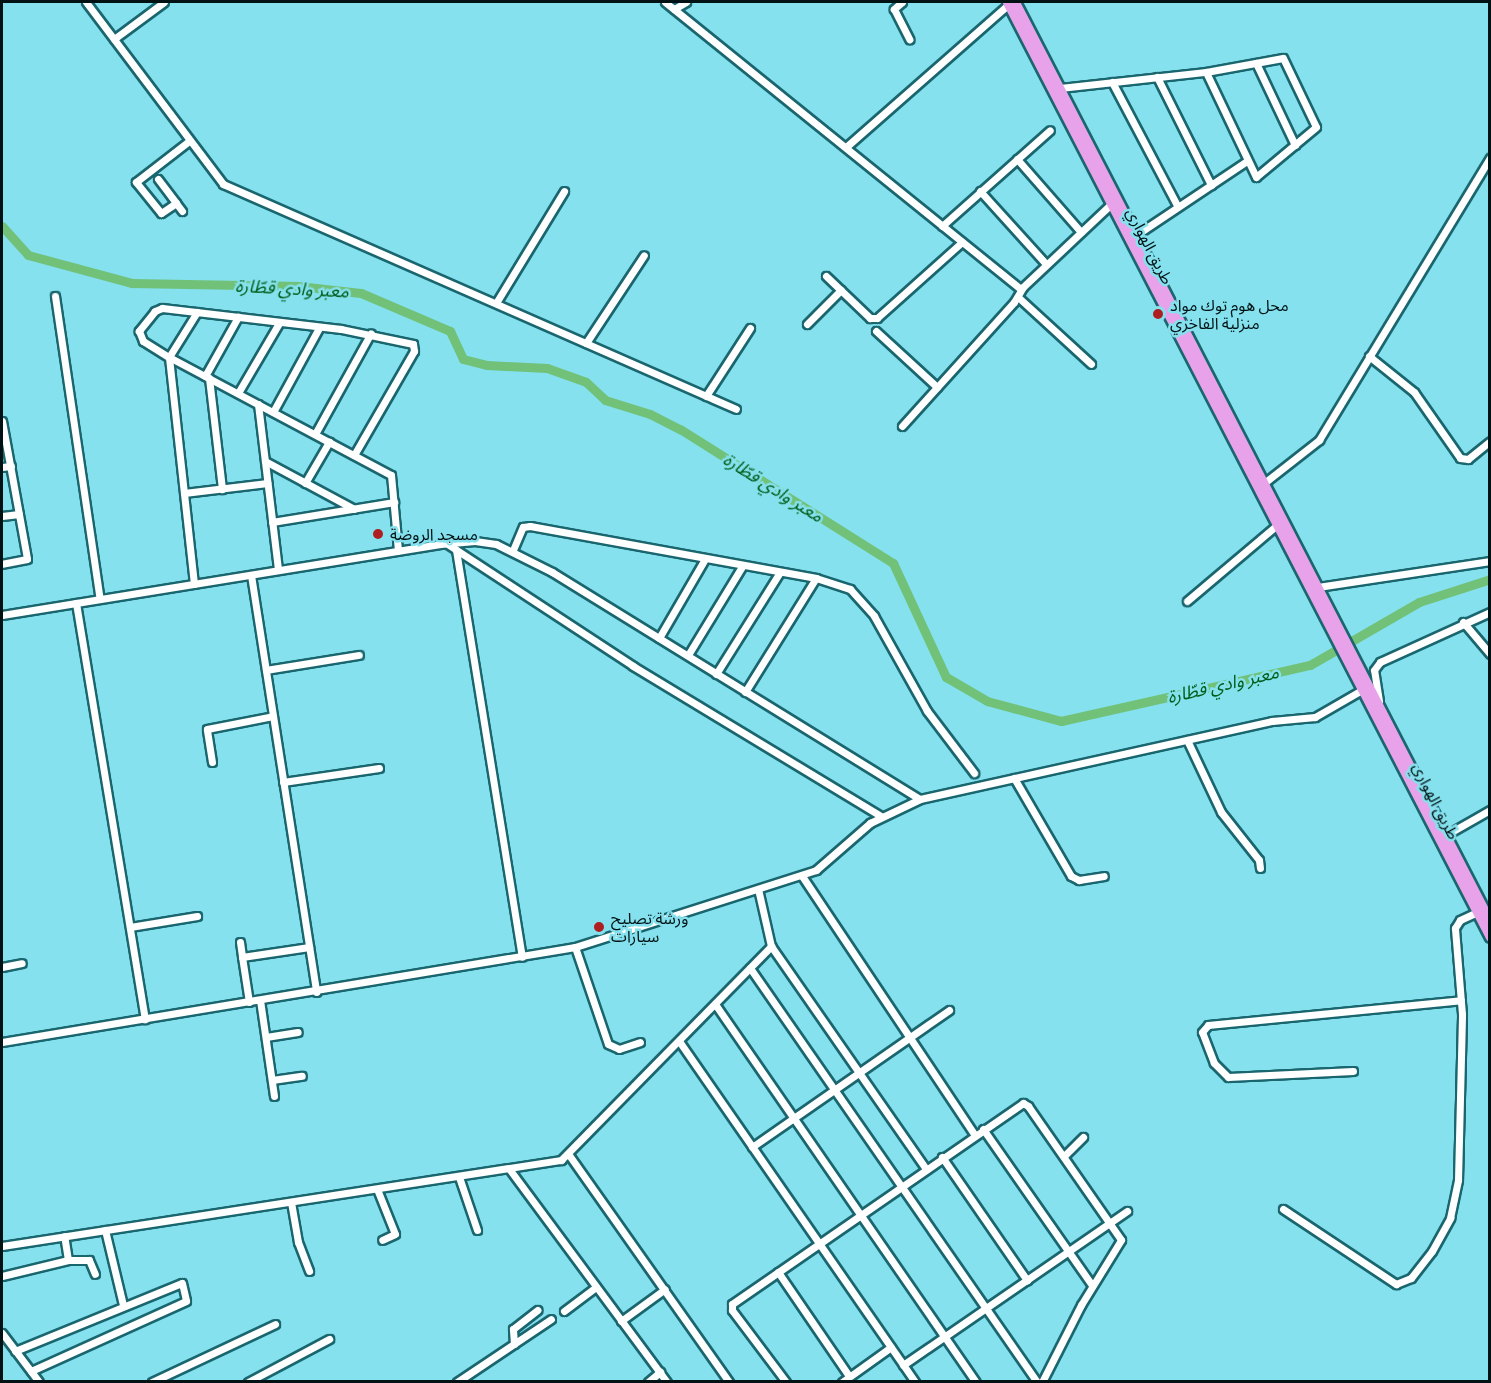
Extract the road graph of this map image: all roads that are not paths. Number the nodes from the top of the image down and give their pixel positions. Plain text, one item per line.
1 (86, 2) edge
2 (164, 2) edge
3 (665, 2) edge
4 (686, 2) edge
5 (902, 2) edge
6 (1010, 2) edge
7 (674, 9) junction
8 (114, 39) junction
9 (909, 39) dead end
10 (1256, 63) junction
11 (1206, 72) junction
12 (1157, 77) junction
13 (1112, 82) junction
14 (1060, 88) junction
15 (1050, 130) dead end
16 (189, 141) junction
17 (1295, 145) junction
18 (846, 147) junction
19 (1490, 158) edge
20 (1017, 159) junction
21 (1247, 161) junction
22 (158, 179) dead end
23 (1212, 185) junction
24 (564, 191) dead end
25 (980, 191) junction
26 (176, 203) junction
27 (1111, 204) junction
28 (1178, 207) junction
29 (182, 211) dead end
30 (942, 226) junction
31 (1081, 232) junction
32 (1136, 235) junction
33 (962, 242) junction
34 (644, 255) dead end
35 (1046, 264) junction
36 (826, 276) dead end
37 (841, 290) junction
38 (1020, 293) junction
39 (55, 296) dead end
40 (496, 303) junction
41 (1167, 305) junction
42 (197, 312) junction
43 (238, 317) junction
44 (279, 323) junction
45 (807, 324) dead end
46 (319, 328) junction
47 (750, 328) dead end
48 (876, 331) dead end
49 (371, 333) junction
50 (586, 343) junction
51 (1369, 356) junction
52 (169, 357) junction
53 (1091, 363) dead end
54 (207, 377) junction
55 (937, 387) junction
56 (238, 393) junction
57 (706, 396) junction
58 (258, 404) junction
59 (736, 409) dead end
60 (273, 412) junction
61 (2, 421) edge
62 (902, 426) dead end
63 (315, 434) junction
64 (1490, 441) edge
65 (329, 442) junction
66 (354, 455) junction
67 (265, 461) junction
68 (11, 466) junction
69 (2, 467) edge
70 (267, 483) junction
71 (305, 483) junction
72 (1264, 483) junction
73 (222, 489) junction
74 (184, 493) junction
75 (394, 502) junction
76 (354, 509) junction
77 (20, 513) junction
78 (2, 516) edge
79 (272, 522) junction
80 (1276, 525) junction
81 (446, 543) junction
82 (456, 550) junction
83 (513, 550) junction
84 (398, 551) junction
85 (705, 559) junction
86 (1490, 561) edge
87 (2, 564) edge
88 (743, 565) junction
89 (278, 570) junction
90 (780, 572) junction
91 (251, 575) junction
92 (816, 578) junction
93 (194, 584) junction
94 (1318, 587) junction
95 (100, 599) junction
96 (1187, 601) dead end
97 (76, 603) junction
98 (1490, 612) edge
99 (2, 615) edge
100 (1463, 622) junction
101 (1336, 630) junction
102 (659, 638) junction
103 (1490, 654) edge
104 (359, 655) dead end
105 (688, 656) junction
106 (266, 670) junction
107 (716, 674) junction
108 (1360, 677) junction
109 (1362, 690) junction
110 (745, 692) junction
111 (1381, 709) junction
112 (273, 716) junction
113 (1187, 740) junction
114 (212, 762) dead end
115 (379, 768) dead end
116 (975, 772) dead end
117 (1014, 778) junction
118 (283, 782) junction
119 (920, 800) junction
120 (1490, 810) edge
121 (881, 816) junction
122 (1446, 835) junction
123 (1260, 868) dead end
124 (802, 876) junction
125 (1104, 876) dead end
126 (758, 889) junction
127 (1477, 912) junction
128 (197, 916) dead end
129 (1490, 921) edge
130 (130, 927) junction
131 (1490, 937) edge
132 (240, 942) dead end
133 (771, 946) junction
134 (309, 947) junction
135 (575, 947) junction
136 (242, 957) junction
137 (522, 957) junction
138 (22, 963) dead end
139 (2, 967) edge
140 (750, 968) junction
141 (316, 992) junction
142 (260, 1000) junction
143 (1461, 1000) junction
144 (249, 1002) junction
145 (715, 1004) junction
146 (949, 1010) dead end
147 (145, 1019) junction
148 (298, 1032) dead end
149 (266, 1038) junction
150 (909, 1038) junction
151 (640, 1041) dead end
152 (680, 1041) junction
153 (2, 1042) edge
154 (1353, 1071) dead end
155 (860, 1073) junction
156 (302, 1076) dead end
157 (272, 1080) junction
158 (835, 1090) junction
159 (274, 1096) dead end
160 (794, 1119) junction
161 (983, 1129) junction
162 (975, 1135) junction
163 (1083, 1137) dead end
164 (752, 1147) junction
165 (569, 1155) junction
166 (1064, 1156) junction
167 (942, 1158) junction
168 (926, 1169) junction
169 (510, 1170) junction
170 (459, 1177) junction
171 (902, 1186) junction
172 (377, 1189) junction
173 (291, 1202) junction
174 (1282, 1209) dead end
175 (1127, 1211) dead end
176 (860, 1215) junction
177 (1110, 1223) junction
178 (105, 1230) junction
179 (477, 1230) dead end
180 (64, 1236) junction
181 (382, 1240) dead end
182 (819, 1243) junction
183 (2, 1246) edge
184 (1068, 1251) junction
185 (68, 1260) junction
186 (309, 1271) dead end
187 (778, 1272) junction
188 (95, 1274) dead end
189 (2, 1276) edge
190 (1027, 1280) junction
191 (1092, 1285) junction
192 (596, 1287) junction
193 (665, 1289) junction
194 (123, 1305) junction
195 (986, 1308) junction
196 (537, 1310) dead end
197 (564, 1311) dead end
198 (551, 1319) dead end
199 (621, 1321) junction
200 (275, 1324) dead end
201 (2, 1333) edge
202 (945, 1337) junction
203 (329, 1338) dead end
204 (514, 1344) junction
205 (891, 1347) junction
206 (15, 1351) junction
207 (903, 1365) junction
208 (31, 1371) junction
209 (660, 1372) junction
210 (849, 1376) junction
211 (913, 1381) edge
212 (39, 1382) edge
213 (152, 1382) edge
214 (248, 1382) edge
215 (457, 1382) edge
216 (648, 1382) edge
217 (667, 1382) edge
218 (729, 1382) edge
219 (786, 1382) edge
220 (842, 1382) edge
221 (976, 1382) edge
222 (1036, 1382) edge
223 (1042, 1382) edge

1 - 8 street
2 - 8 street
3 - 7 street
4 - 7 street
5 - 9 street
6 - 14 highway, طريق الهواري
6 - 18 street
6 - 27 highway, طريق الهواري
7 - 18 street
8 - 16 street
10 - 11 street
10 - 17 street
10 - 17 street
11 - 12 street
11 - 21 street
12 - 13 street
12 - 23 street
13 - 14 street
13 - 28 street
14 - 32 highway, طريق الهواري
15 - 20 street
16 - 26 street
16 - 40 street
17 - 21 street
18 - 30 street
19 - 51 street
20 - 25 street
20 - 31 street
21 - 23 street
22 - 26 street
23 - 28 street
24 - 40 street
25 - 30 street
25 - 35 street
26 - 29 street
27 - 31 street
27 - 41 highway, طريق الهواري
28 - 32 street
30 - 33 street
31 - 35 street
32 - 41 highway, طريق الهواري
33 - 37 street
33 - 38 street
34 - 50 street
35 - 38 street
36 - 37 street
37 - 45 street
38 - 53 street
38 - 55 street
39 - 95 street
40 - 50 street
41 - 72 highway, طريق الهواري
41 - 80 highway, طريق الهواري
42 - 43 street
42 - 52 street
42 - 52 street
43 - 44 street
43 - 54 street
44 - 46 street
44 - 56 street
46 - 49 street
46 - 60 street
47 - 57 street
48 - 55 street
49 - 63 street
49 - 66 street
50 - 57 street
51 - 64 street
51 - 72 street
52 - 54 street
52 - 74 street
54 - 56 street
54 - 73 street
55 - 62 street
56 - 58 street
57 - 59 street
58 - 60 street
58 - 67 street
60 - 63 street
61 - 68 street
63 - 65 street
65 - 66 street
65 - 71 street
66 - 75 street
67 - 70 street
67 - 71 street
68 - 69 street
68 - 77 street
70 - 73 street
70 - 79 street
71 - 76 street
72 - 94 highway, طريق الهواري
73 - 74 street
74 - 93 street
75 - 76 street
75 - 84 street
76 - 79 street
77 - 78 street
77 - 87 street
79 - 89 street
80 - 96 street
80 - 101 highway, طريق الهواري
81 - 82 street
81 - 83 street
81 - 84 street
82 - 121 street
82 - 137 street
83 - 85 street
83 - 102 street
84 - 89 street
85 - 88 street
85 - 102 street
86 - 94 street
88 - 90 street
88 - 105 street
89 - 91 street
90 - 92 street
90 - 107 street
91 - 93 street
91 - 106 street
92 - 110 street
92 - 116 street
93 - 95 street
94 - 101 highway, طريق الهواري
95 - 97 street
97 - 99 street
97 - 130 street
98 - 100 street
100 - 103 street
100 - 111 street
101 - 108 highway
102 - 105 street
104 - 106 street
105 - 107 street
106 - 112 street
107 - 110 street
108 - 109 highway, طريق الهواري
108 - 111 highway, طريق الهواري
109 - 113 street
109 - 127 highway, طريق الهواري
110 - 119 street
111 - 122 highway, طريق الهواري
112 - 114 street
112 - 118 street
113 - 117 street
113 - 123 street
115 - 118 street
117 - 119 street
117 - 125 street
118 - 134 street
119 - 121 street
120 - 122 street
121 - 124 street
122 - 129 highway, طريق الهواري
124 - 126 street
124 - 150 street
126 - 133 street
126 - 135 street
127 - 131 highway, طريق الهواري
127 - 143 street
128 - 130 street
130 - 147 street
132 - 136 street
133 - 140 street
133 - 155 street
134 - 136 street
134 - 141 street
135 - 137 street
135 - 151 street
136 - 144 street
137 - 141 street
138 - 139 street
140 - 145 street
140 - 158 street
141 - 142 street
142 - 144 street
142 - 149 street
143 - 154 street
143 - 174 street
144 - 147 street
145 - 152 street
145 - 160 street
146 - 150 street
147 - 153 street
148 - 149 street
149 - 157 street
150 - 155 street
150 - 162 street
152 - 164 street
152 - 165 street
155 - 158 street
155 - 168 street
156 - 157 street
157 - 159 street
158 - 160 street
158 - 171 street
160 - 164 street
160 - 176 street
161 - 162 street
161 - 166 street
161 - 184 street
162 - 167 street
163 - 166 street
164 - 182 street
165 - 169 street
165 - 193 street
166 - 177 street
167 - 168 street
167 - 190 street
168 - 171 street
169 - 170 street
169 - 192 street
170 - 172 street
170 - 179 street
171 - 176 street
171 - 195 street
172 - 173 street
172 - 181 street
173 - 178 street
173 - 186 street
175 - 177 street
176 - 182 street
176 - 202 street
177 - 184 street
177 - 191 street
178 - 180 street
178 - 194 street
180 - 183 street
180 - 185 street
182 - 187 street
182 - 205 street
184 - 190 street
184 - 191 street
185 - 188 street
185 - 189 street
187 - 210 street
187 - 219 street
190 - 195 street
191 - 223 street
192 - 197 street
192 - 199 street
193 - 199 street
193 - 218 street
194 - 206 street
194 - 208 street
195 - 202 street
195 - 222 street
196 - 204 street
198 - 204 street
199 - 209 street
200 - 213 street
201 - 206 street
202 - 207 street
202 - 221 street
203 - 214 street
204 - 215 street
205 - 207 street
205 - 210 street
206 - 208 street
207 - 211 street
208 - 212 street
209 - 216 street
209 - 217 street
210 - 220 street

